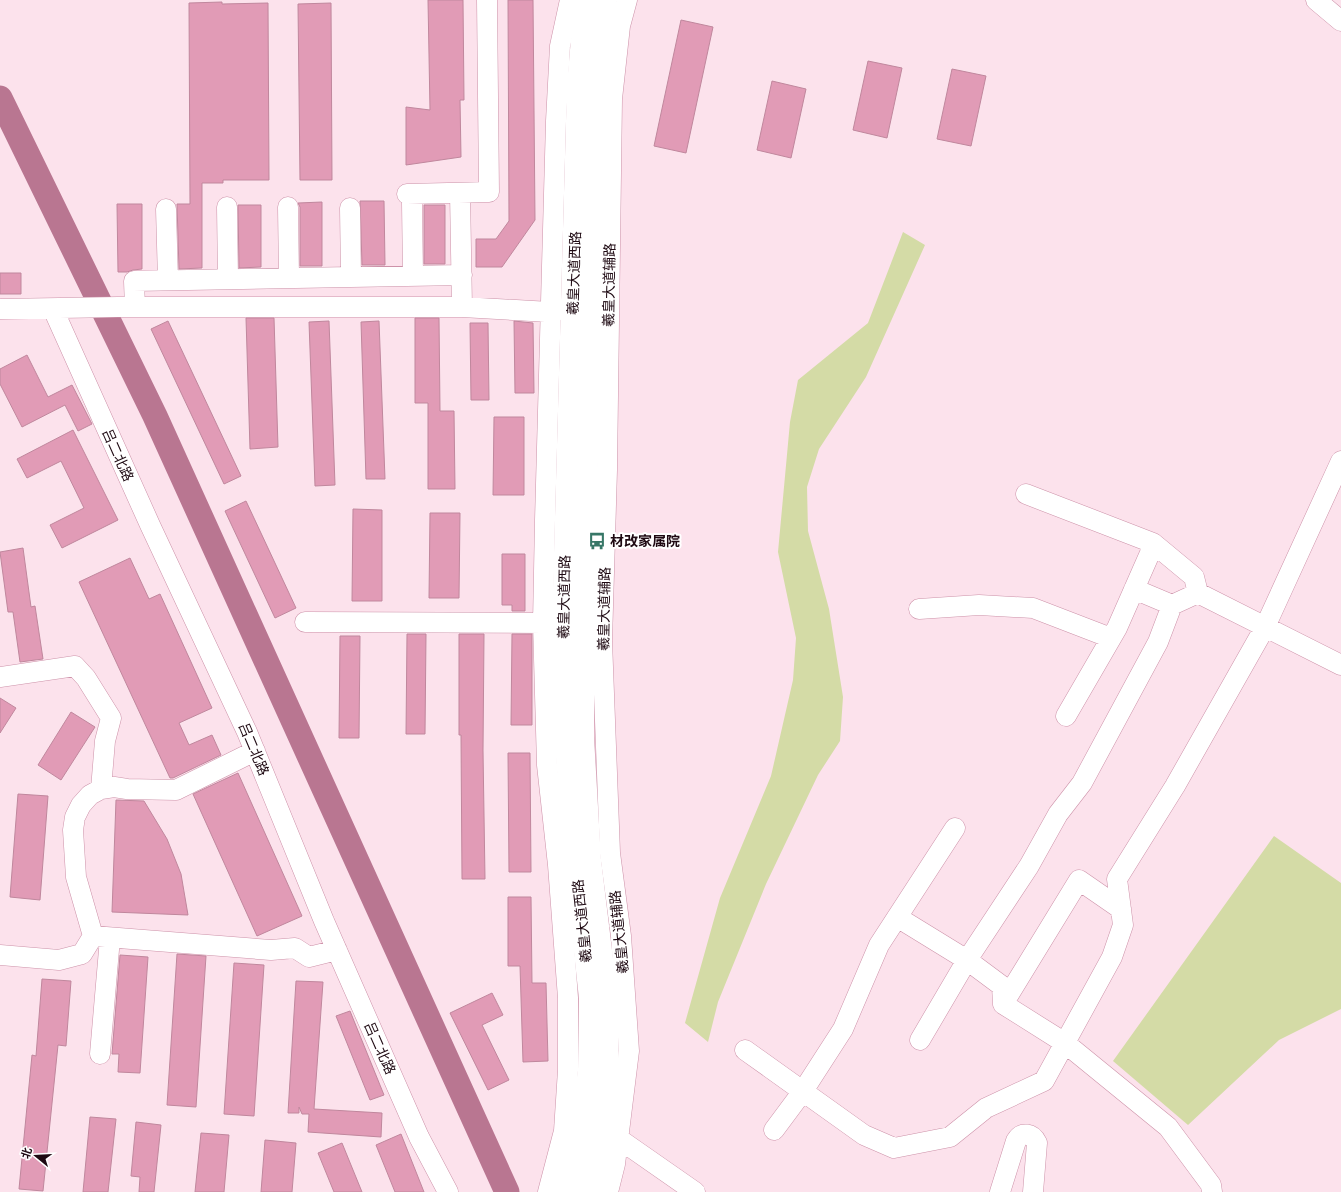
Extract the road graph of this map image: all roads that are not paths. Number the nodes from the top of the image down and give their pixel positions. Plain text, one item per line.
1 (487, 0) edge
2 (570, 0) edge
3 (588, 0) edge
4 (606, 0) edge
5 (627, 0) edge
6 (1316, 0) edge
7 (1341, 21) edge
8 (460, 193) junction
9 (227, 207) dead end
10 (288, 207) dead end
11 (350, 208) dead end
12 (166, 209) dead end
13 (462, 275) junction
14 (413, 276) junction
15 (351, 277) junction
16 (289, 278) junction
17 (228, 279) junction
18 (168, 280) junction
19 (126, 307) junction
20 (462, 307) junction
21 (582, 307) junction
22 (0, 309) edge
23 (59, 309) junction
24 (550, 312) junction
25 (1341, 461) edge
26 (1026, 494) dead end
27 (1154, 544) junction
28 (1134, 589) junction
29 (1198, 593) junction
30 (1172, 606) junction
31 (919, 609) dead end
32 (305, 622) dead end
33 (543, 623) junction
34 (1265, 627) junction
35 (1111, 638) junction
36 (1341, 665) edge
37 (0, 677) edge
38 (1066, 716) dead end
39 (255, 751) junction
40 (101, 789) junction
41 (955, 828) dead end
42 (1121, 908) junction
43 (897, 917) junction
44 (102, 937) junction
45 (337, 950) junction
46 (0, 956) edge
47 (967, 960) junction
48 (1002, 1004) junction
49 (920, 1040) dead end
50 (1065, 1043) junction
51 (745, 1050) dead end
52 (100, 1054) dead end
53 (802, 1091) junction
54 (774, 1130) dead end
55 (618, 1139) junction
56 (448, 1192) edge
57 (548, 1192) edge
58 (567, 1192) edge
59 (588, 1192) edge
60 (608, 1192) edge
61 (695, 1192) edge
62 (1000, 1192) edge
63 (1033, 1192) edge
64 (1212, 1192) edge

1 - 8 street
2 - 24 street
3 - 21 main road, 羲皇大道西路
4 - 21 main road, 羲皇大道西路
5 - 55 street, 羲皇大道辅路
6 - 7 street
8 - 13 street
8 - 14 street
9 - 17 street
10 - 16 street
11 - 15 street
12 - 18 street
13 - 14 street
13 - 20 street
14 - 15 street
15 - 16 street
16 - 17 street
17 - 18 street
18 - 19 street
19 - 20 street
19 - 23 street
20 - 24 street
21 - 24 street
21 - 58 main road, 羲皇大道西路
21 - 59 main road, 羲皇大道西路
22 - 23 street
23 - 39 street, 吕二北路
24 - 33 street
25 - 34 street
26 - 27 street
27 - 28 street
27 - 29 street
28 - 30 street
28 - 35 street
29 - 30 street
29 - 34 street
30 - 47 street
31 - 35 street
32 - 33 street
33 - 57 street
34 - 36 street
34 - 42 street
35 - 38 street
37 - 40 street
39 - 40 street
39 - 45 street, 吕二北路
40 - 44 street
41 - 43 street
42 - 48 street
42 - 50 street
43 - 47 street
43 - 53 street
44 - 45 street
44 - 46 street
44 - 52 street
45 - 56 street, 吕二北路
47 - 48 street
47 - 49 street
48 - 50 street
50 - 53 street
50 - 64 street
51 - 53 street
53 - 54 street
55 - 60 street, 羲皇大道辅路
55 - 61 street
62 - 63 street

